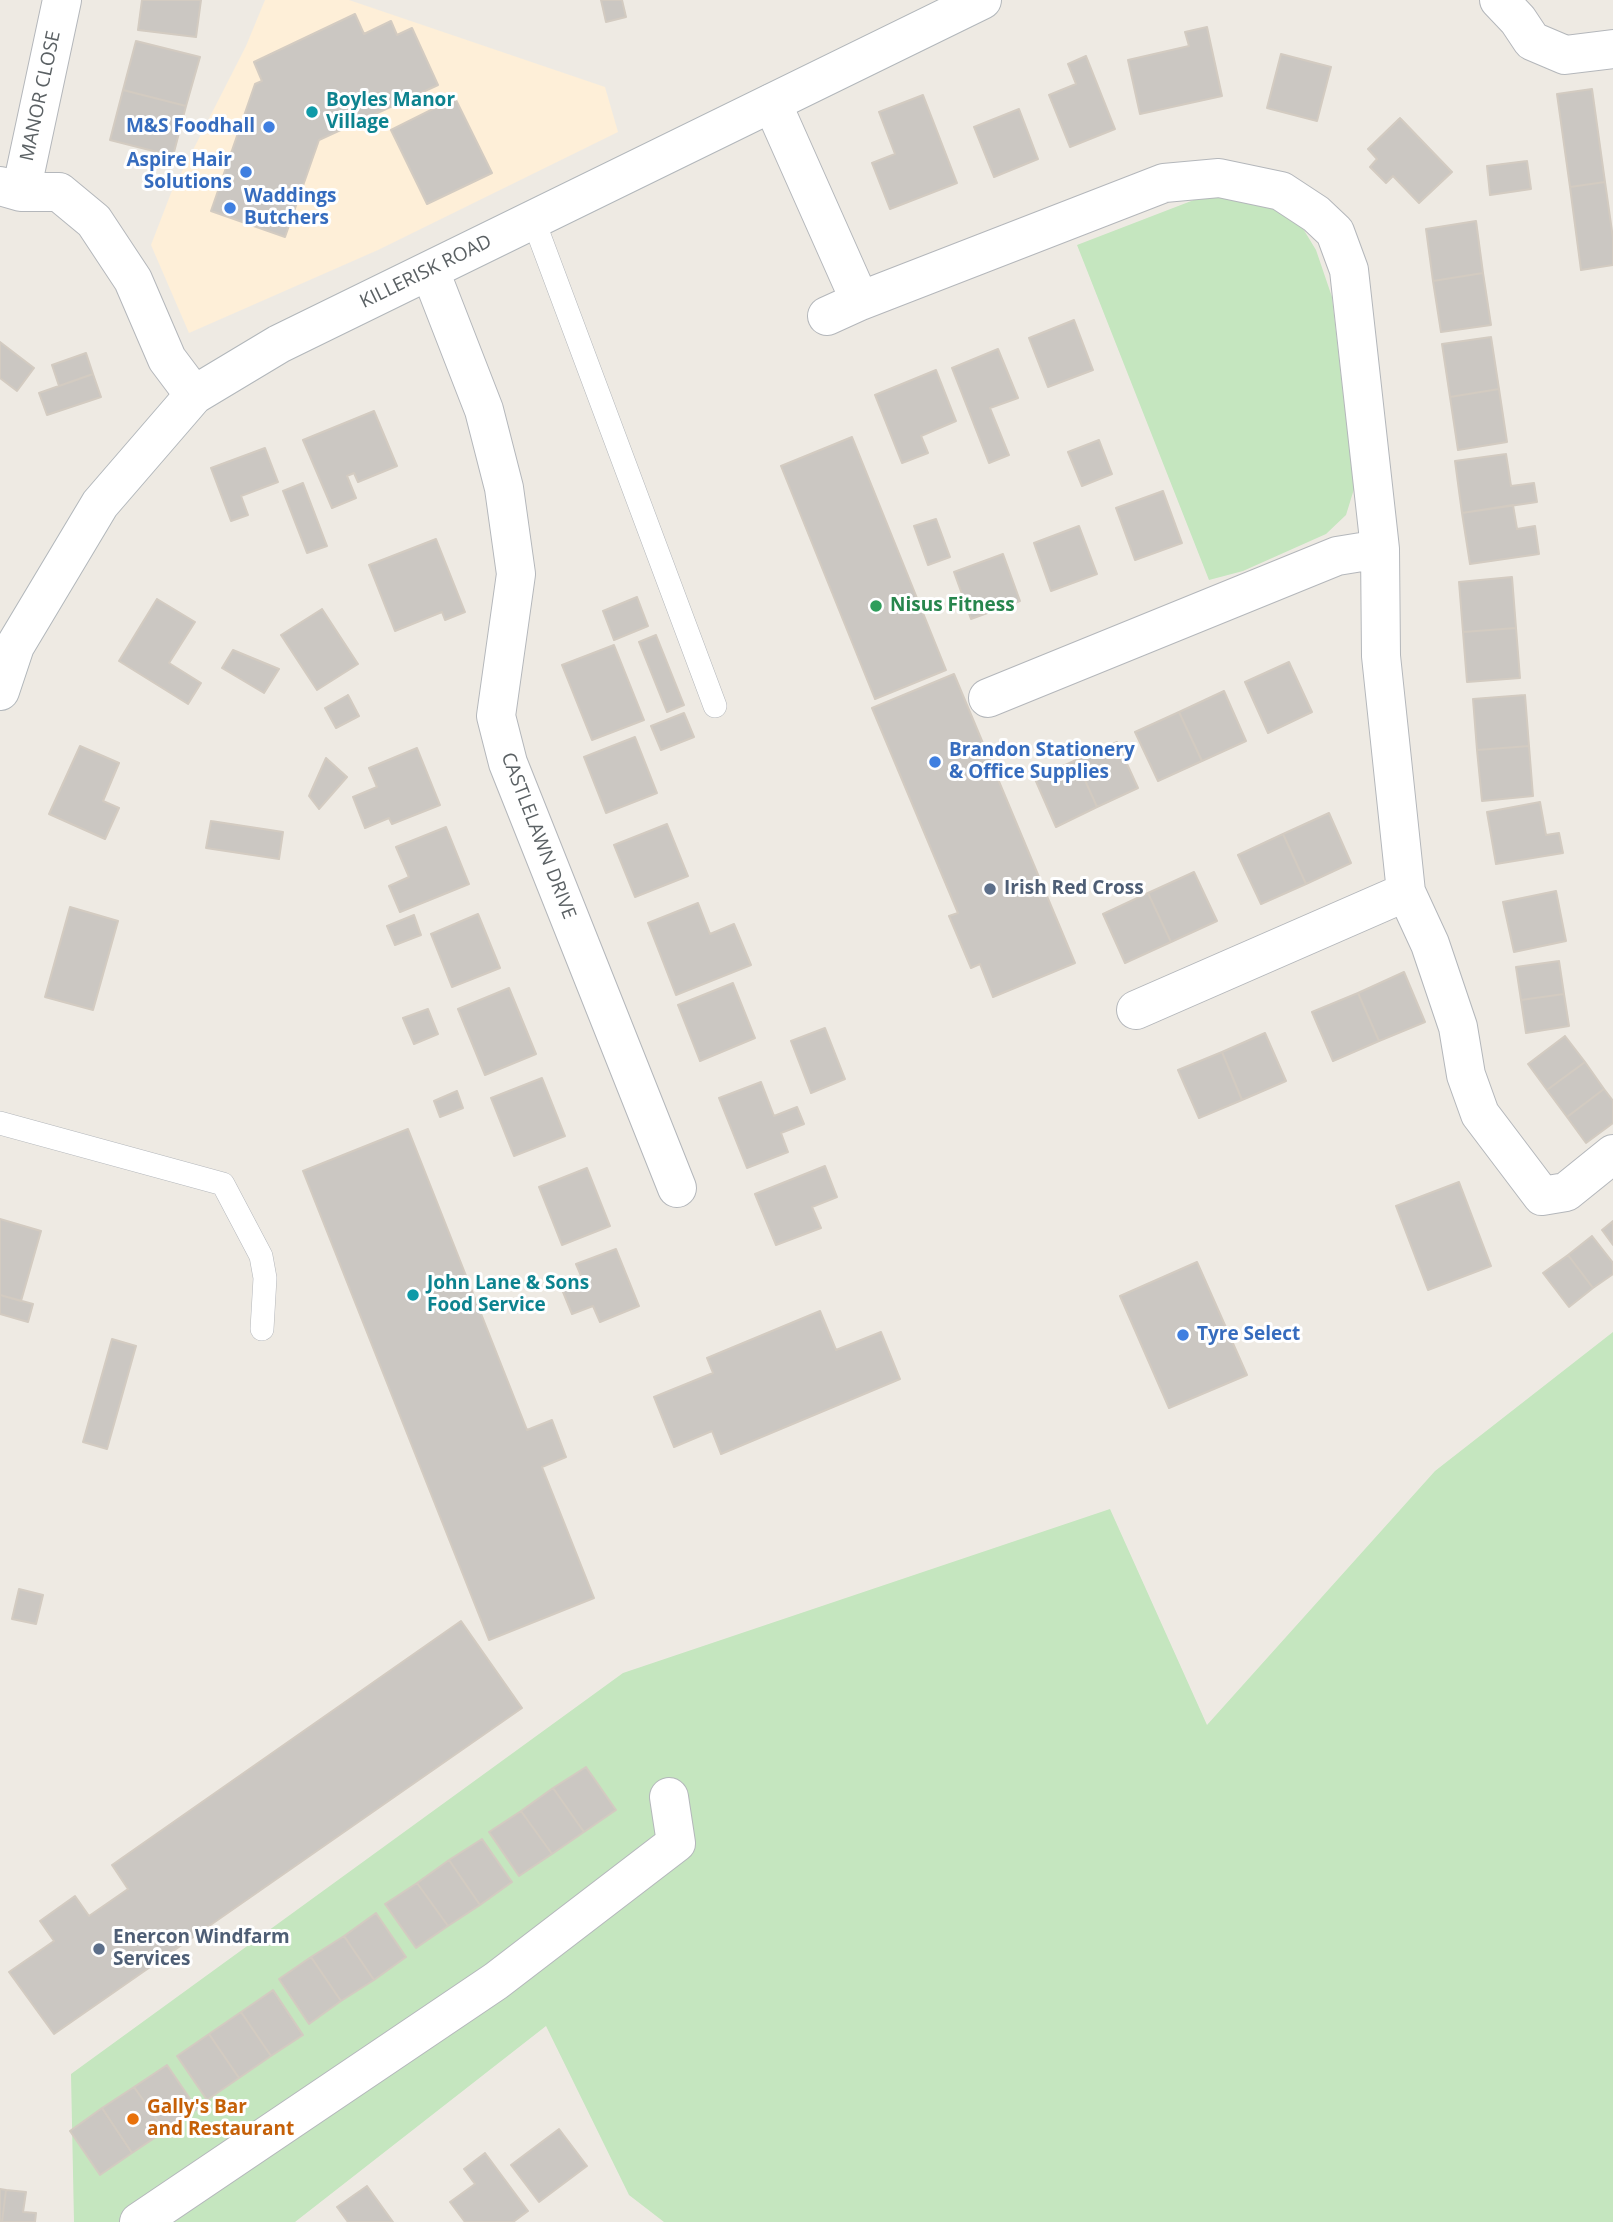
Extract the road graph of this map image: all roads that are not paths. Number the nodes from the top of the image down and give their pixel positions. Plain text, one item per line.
1 (62, 0) edge
2 (982, 0) edge
3 (1512, 7) edge
4 (1613, 49) edge
5 (772, 103) junction
6 (10, 189) edge
7 (533, 219) junction
8 (430, 271) junction
9 (194, 396) junction
10 (1380, 549) junction
11 (0, 691) edge
12 (988, 698) dead end
13 (715, 706) dead end
14 (1406, 892) junction
15 (1136, 1010) dead end
16 (0, 1123) edge
17 (1613, 1154) edge
18 (677, 1188) dead end
19 (262, 1329) dead end
20 (669, 1797) dead end
21 (139, 2222) edge

1 - 6 street, MANOR CLOSE
2 - 5 street, KILLERISK ROAD
3 - 4 street
5 - 7 street, KILLERISK ROAD
5 - 10 street
6 - 9 street
7 - 8 street, KILLERISK ROAD
7 - 13 lane
8 - 9 street, KILLERISK ROAD
8 - 18 street, CASTLELAWN DRIVE
9 - 11 street, KILLERISK ROAD
10 - 12 street
10 - 14 street
14 - 15 street
14 - 17 street
16 - 19 lane
20 - 21 street

